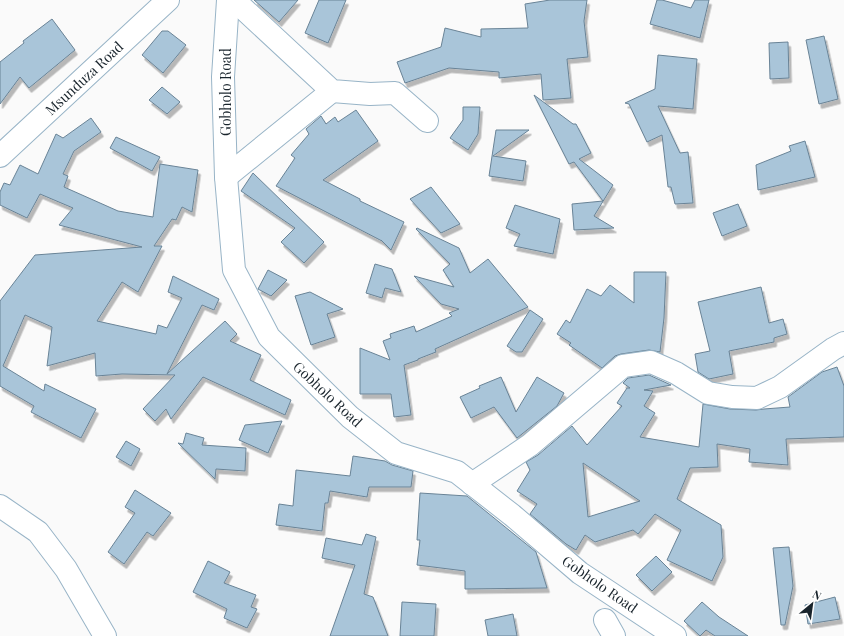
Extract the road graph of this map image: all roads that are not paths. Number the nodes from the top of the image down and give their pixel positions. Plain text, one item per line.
1 (168, 0) edge
2 (228, 0) edge
3 (234, 0) edge
4 (332, 92) junction
5 (427, 121) dead end
6 (0, 156) edge
7 (226, 177) junction
8 (844, 343) edge
9 (472, 484) junction
10 (0, 506) edge
11 (105, 636) edge
12 (675, 636) edge

1 - 6 street, Msunduza Road
2 - 7 street, Gobholo Road
3 - 4 street
4 - 5 street
4 - 7 street
7 - 9 street, Gobholo Road
8 - 9 street
9 - 12 street, Gobholo Road
10 - 11 street

